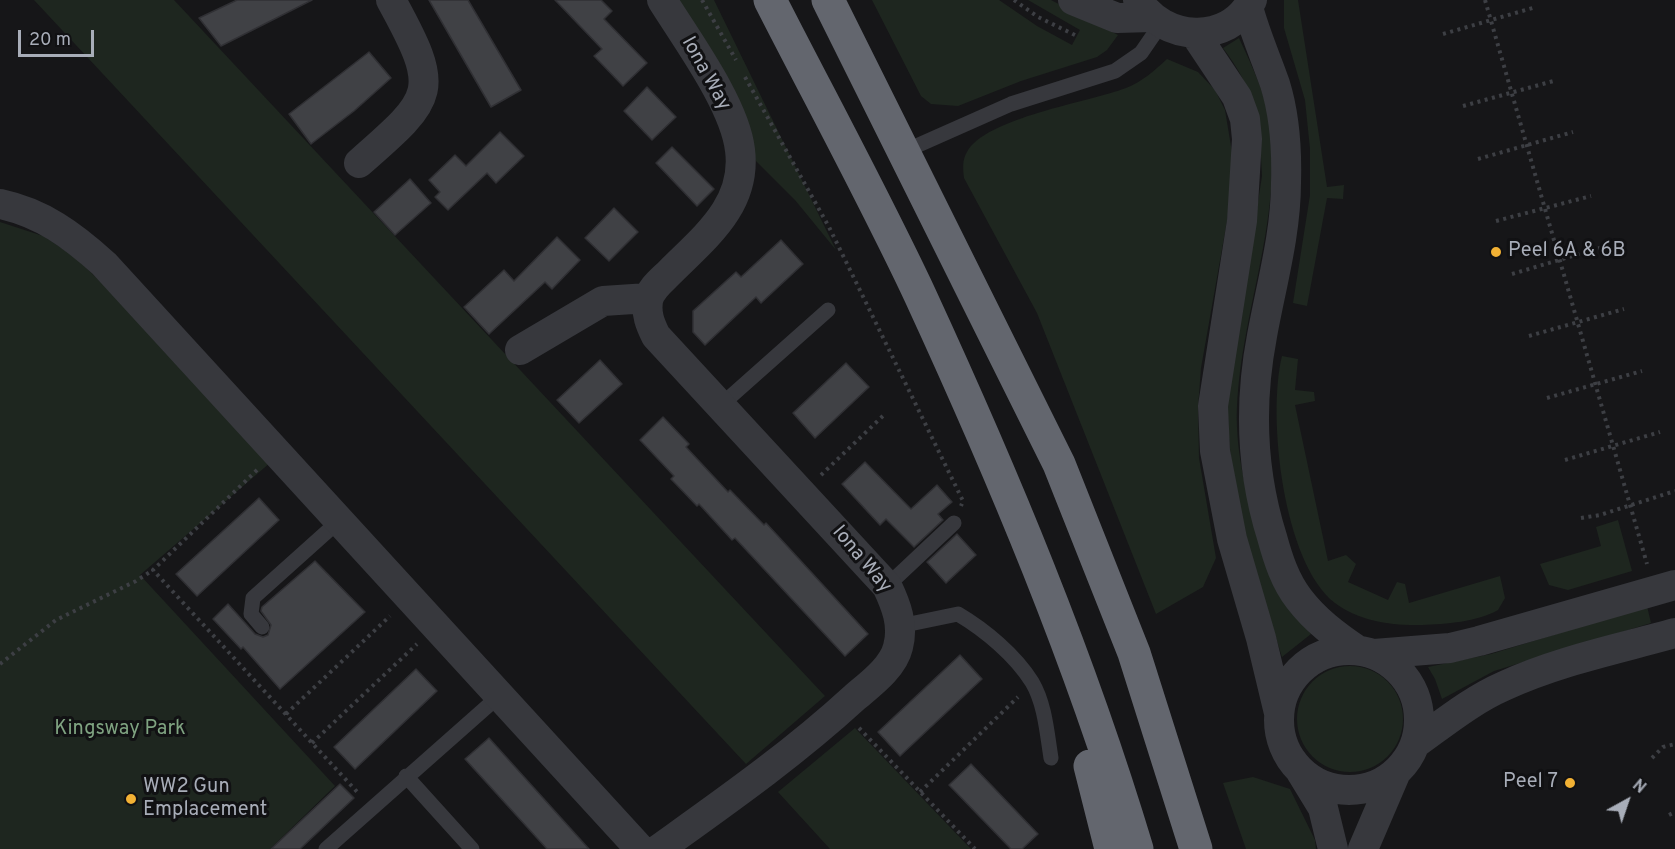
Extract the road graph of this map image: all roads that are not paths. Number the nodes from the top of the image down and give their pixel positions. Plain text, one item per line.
1 (391, 0) edge
2 (662, 0) edge
3 (770, 0) edge
4 (828, 0) edge
5 (1073, 0) edge
6 (1250, 4) edge
7 (1150, 14) edge
8 (1195, 34) junction
9 (905, 151) junction
10 (359, 164) dead end
11 (0, 204) edge
12 (648, 298) junction
13 (828, 310) dead end
14 (520, 350) dead end
15 (720, 406) junction
16 (340, 520) junction
17 (954, 523) road end
18 (886, 586) junction
19 (1665, 587) edge
20 (900, 626) junction
21 (262, 627) dead end
22 (1675, 633) edge
23 (1070, 646) junction
24 (1366, 652) junction
25 (499, 696) junction
26 (1279, 713) junction
27 (1416, 743) junction
28 (1051, 758) dead end
29 (1299, 770) junction
30 (1396, 772) junction
31 (406, 776) junction
32 (326, 849) edge
33 (472, 849) edge
34 (640, 849) edge
35 (659, 849) edge
36 (1111, 849) edge
37 (1137, 849) edge
38 (1198, 849) edge
39 (1333, 849) edge
40 (1363, 849) edge

1 - 10 street
2 - 12 street, Iona Way
3 - 23 highway
4 - 9 highway
5 - 7 street
6 - 8 street
6 - 24 street
7 - 8 street
7 - 9 lane
8 - 26 street
9 - 38 highway
11 - 16 street
12 - 14 street
12 - 15 street, Iona Way
13 - 15 lane
15 - 18 street, Iona Way
16 - 21 lane
16 - 25 street
17 - 18 lane
18 - 20 street, Iona Way
19 - 24 street
20 - 28 lane
20 - 35 street, Iona Way
22 - 27 street
23 - 36 highway
23 - 37 highway
24 - 26 street
24 - 27 street
25 - 31 lane
25 - 34 street
26 - 29 street
27 - 30 street
29 - 30 street
29 - 39 street
30 - 40 street
31 - 32 lane
31 - 33 lane

